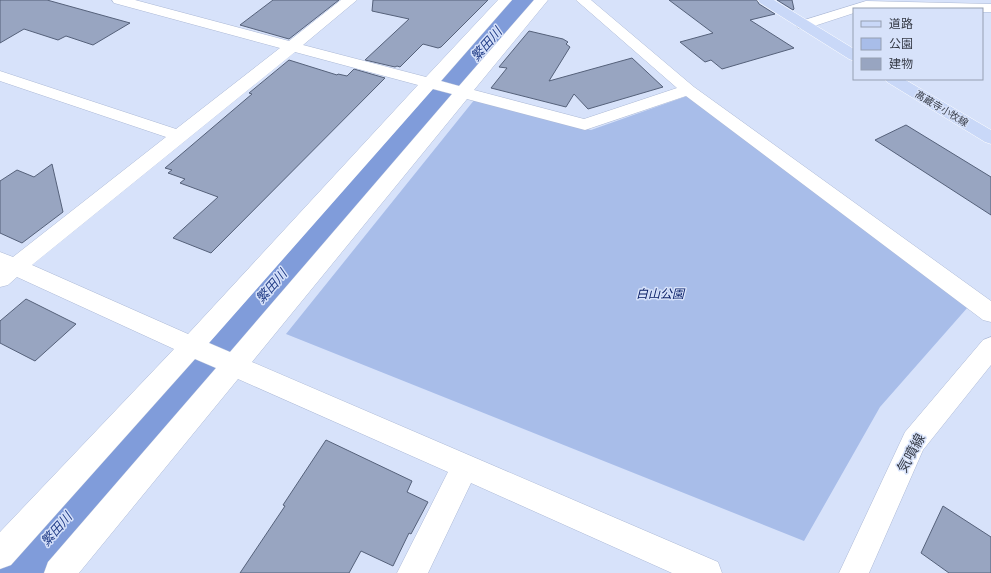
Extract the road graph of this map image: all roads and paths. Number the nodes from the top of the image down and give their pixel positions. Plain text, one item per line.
1 (118, 0) edge
2 (350, 0) edge
3 (505, 0) edge
4 (540, 0) edge
5 (583, 0) edge
6 (765, 0) edge
7 (955, 6) edge
8 (857, 8) edge
9 (991, 8) edge
10 (853, 9) edge
11 (803, 25) junction
12 (291, 46) junction
13 (853, 55) edge
14 (0, 76) edge
15 (895, 80) edge
16 (430, 83) junction
17 (688, 90) junction
18 (463, 92) junction
19 (179, 136) junction
20 (991, 138) edge
21 (5, 269) edge
22 (991, 313) edge
23 (191, 346) junction
24 (991, 347) edge
25 (233, 365) junction
26 (464, 467) junction
27 (0, 554) edge
28 (59, 573) edge
29 (412, 573) edge
30 (707, 573) edge
31 (854, 573) edge

1 - 12 street
2 - 12 street
3 - 16 street
4 - 18 street
5 - 17 street
6 - 11 main road
7 - 8 street
7 - 9 street
10 - 11 street
11 - 13 main road
12 - 16 street
12 - 19 street
14 - 19 street
15 - 20 main road, 高蔵寺小牧線
16 - 18 street
16 - 23 street
17 - 18 street
17 - 22 street
18 - 25 street
19 - 21 street
21 - 23 street
23 - 25 street
23 - 27 street
24 - 31 street, 気噴線
25 - 26 street
25 - 28 street
26 - 29 street
26 - 30 street

